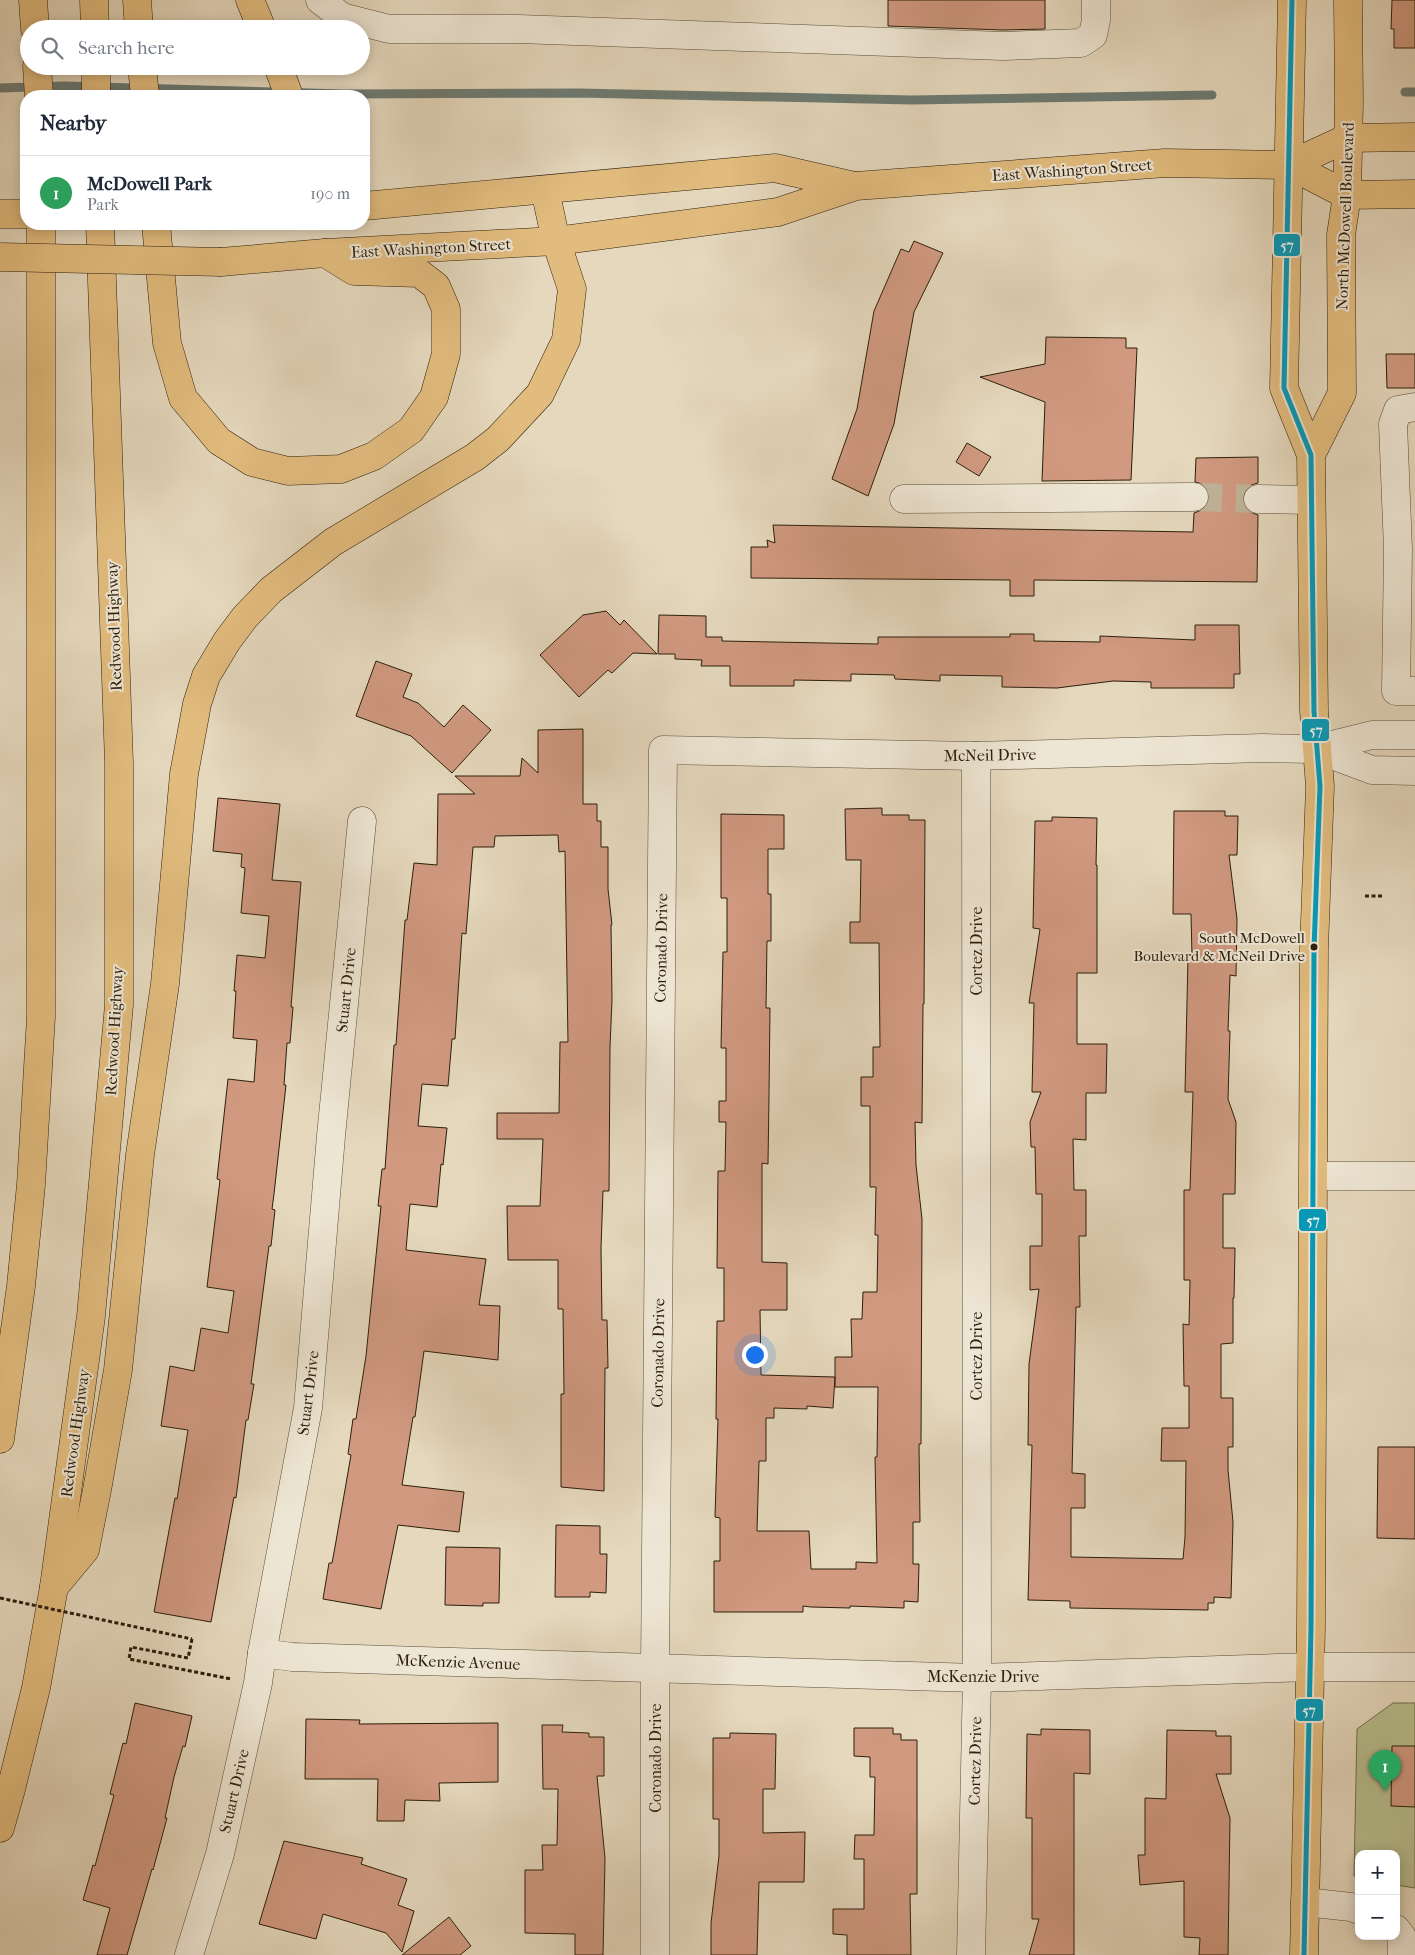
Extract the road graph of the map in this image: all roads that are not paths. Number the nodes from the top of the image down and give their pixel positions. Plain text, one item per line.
1 (33, 0) edge
2 (94, 0) edge
3 (137, 0) edge
4 (250, 0) edge
5 (320, 0) edge
6 (1096, 0) edge
7 (1292, 0) edge
8 (1348, 0) edge
9 (34, 20) edge
10 (95, 20) edge
11 (138, 20) edge
12 (258, 20) edge
13 (354, 20) edge
14 (370, 24) edge
15 (38, 75) edge
16 (96, 75) edge
17 (143, 75) edge
18 (281, 75) edge
19 (39, 90) edge
20 (96, 90) edge
21 (144, 90) edge
22 (287, 90) edge
23 (1415, 137) edge
24 (1348, 138) junction
25 (1289, 165) junction
26 (856, 186) junction
27 (545, 190) junction
28 (1415, 194) edge
29 (1346, 195) junction
30 (370, 205) edge
31 (0, 214) edge
32 (20, 214) edge
33 (41, 230) edge
34 (100, 230) edge
35 (157, 230) edge
36 (556, 241) junction
37 (325, 253) junction
38 (0, 257) edge
39 (1415, 406) edge
40 (1311, 455) junction
41 (1194, 497) tunnel mouth
42 (904, 499) dead end
43 (1258, 499) tunnel mouth
44 (1311, 500) junction
45 (1406, 691) edge
46 (1415, 735) edge
47 (1316, 749) junction
48 (663, 750) joint
49 (976, 756) junction
50 (1415, 771) edge
51 (362, 820) dead end
52 (1314, 1176) junction
53 (1415, 1176) edge
54 (0, 1439) edge
55 (54, 1587) junction
56 (262, 1653) junction
57 (1311, 1667) junction
58 (1415, 1667) edge
59 (655, 1668) junction
60 (977, 1678) junction
61 (0, 1828) edge
62 (1305, 1902) junction
63 (1355, 1908) edge
64 (1400, 1934) edge
65 (189, 1955) edge
66 (655, 1955) edge
67 (971, 1955) edge
68 (1304, 1955) edge
69 (1402, 1955) edge

1 - 9 main road
2 - 10 main road
3 - 11 main road
4 - 12 main road
5 - 13 street
6 - 14 street
7 - 25 main road
8 - 24 main road, North McDowell Boulevard
15 - 19 main road
16 - 20 main road
17 - 21 main road
18 - 22 main road
23 - 24 main road, East Washington Street
24 - 25 main road, East Washington Street
24 - 29 main road, North McDowell Boulevard
25 - 26 main road, East Washington Street
25 - 29 main road, East Washington Street
25 - 40 main road
26 - 27 main road, East Washington Street
26 - 36 main road, East Washington Street
27 - 30 main road, East Washington Street
27 - 36 main road
28 - 29 main road, East Washington Street
29 - 40 main road, North McDowell Boulevard
31 - 32 main road
33 - 54 main road
34 - 55 main road, Redwood Highway
35 - 37 main road
36 - 37 main road, East Washington Street
36 - 55 main road
37 - 38 main road, East Washington Street, bridge
39 - 45 street
40 - 44 main road
41 - 42 street
43 - 44 street
44 - 47 main road
46 - 47 street
47 - 49 street, McNeil Drive
47 - 50 street
47 - 52 main road
48 - 49 street, McNeil Drive
48 - 59 street, Coronado Drive
49 - 60 street, Cortez Drive
51 - 56 street, Stuart Drive
52 - 53 street
52 - 57 main road
55 - 61 main road, Redwood Highway
56 - 59 street, McKenzie Avenue
56 - 65 street, Stuart Drive
57 - 58 street, McKenzie Drive
57 - 60 street, McKenzie Drive
57 - 62 main road
59 - 60 street, McKenzie Drive
59 - 66 street, Coronado Drive
60 - 67 street, Cortez Drive
62 - 63 street
62 - 68 main road
64 - 69 street

